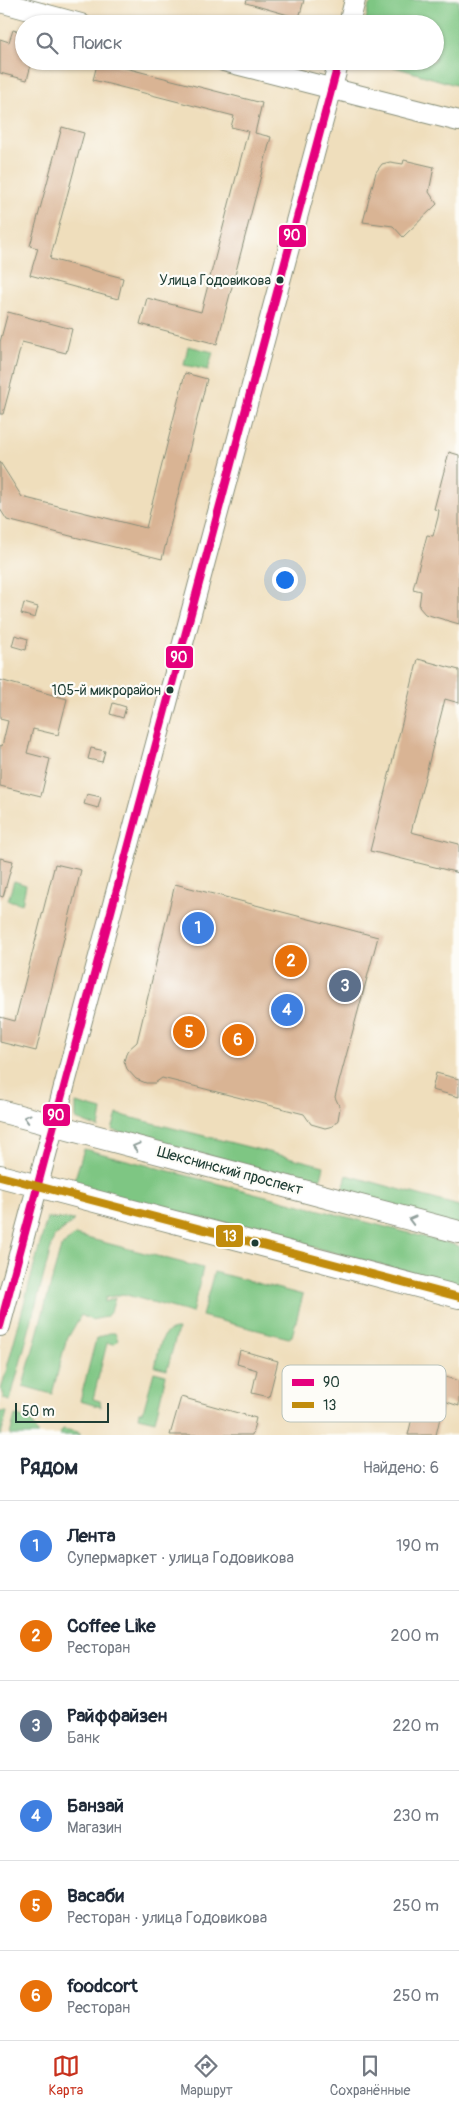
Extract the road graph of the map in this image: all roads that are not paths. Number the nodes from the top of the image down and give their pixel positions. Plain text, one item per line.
1 (355, 0) edge
2 (0, 2) edge
3 (48, 15) edge
4 (351, 15) edge
5 (259, 70) edge
6 (337, 70) edge
7 (332, 89) junction
8 (459, 121) edge
9 (0, 1110) edge
10 (55, 1125) junction
11 (0, 1176) edge
12 (38, 1186) junction
13 (459, 1232) edge
14 (459, 1297) edge
15 (0, 1326) edge

1 - 4 street
2 - 3 street
5 - 7 street
6 - 7 street
7 - 8 street
7 - 10 street
10 -> 9 main road, Шекснинский проспект
10 - 12 street
13 -> 10 main road, Шекснинский проспект
11 - 12 main road
12 - 14 main road
12 - 15 street

